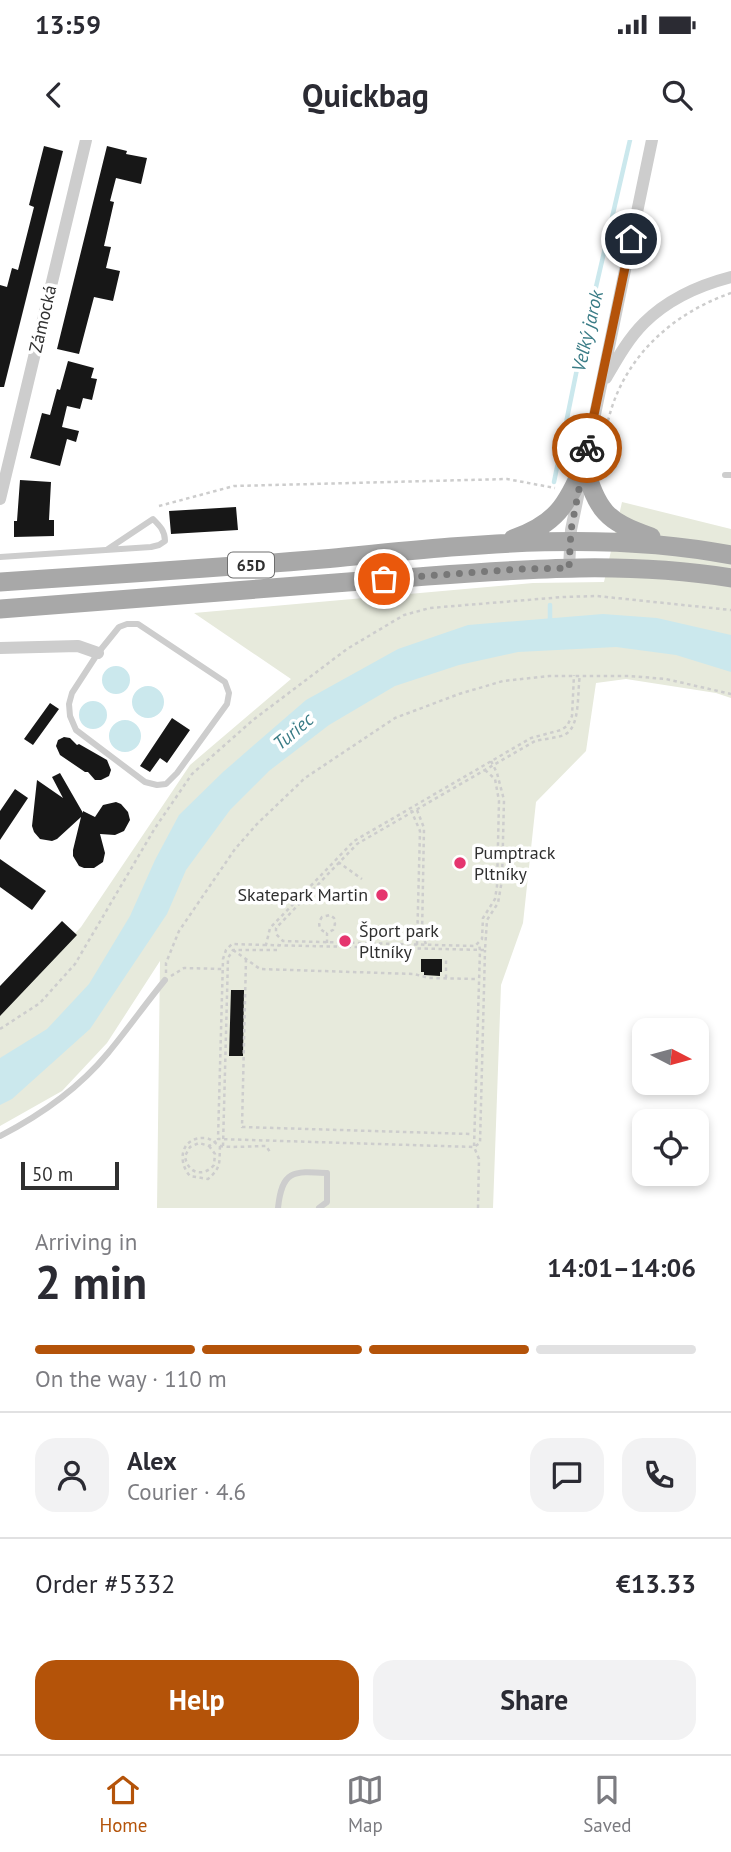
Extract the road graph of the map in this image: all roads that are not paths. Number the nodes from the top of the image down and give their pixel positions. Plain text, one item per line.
1 (86, 140) edge
2 (652, 140) edge
3 (731, 277) edge
4 (600, 387) junction
5 (584, 465) junction
6 (0, 499) edge
7 (570, 542) junction
8 (501, 543) junction
9 (675, 546) junction
10 (108, 549) junction
11 (731, 555) edge
12 (0, 556) edge
13 (569, 568) junction
14 (731, 578) edge
15 (0, 582) edge
16 (0, 609) edge
17 (0, 648) edge
18 (98, 653) junction
19 (165, 980) road end
20 (0, 1136) edge
21 (278, 1208) edge
22 (319, 1208) edge

1 - 6 street, Zámocká
2 - 4 street
3 - 4 street
4 - 5 street
5 - 7 street
5 - 8 main road
5 - 9 main road
7 - 8 main road, 65D
7 - 9 main road, 65D
7 - 13 street
8 - 15 main road, 65D
9 - 11 main road, 65D
10 - 10 lane
10 - 12 lane
13 - 14 main road, 65D
13 - 16 main road, 65D
17 - 18 street
18 - 18 lane
19 - 20 lane
21 - 22 lane

